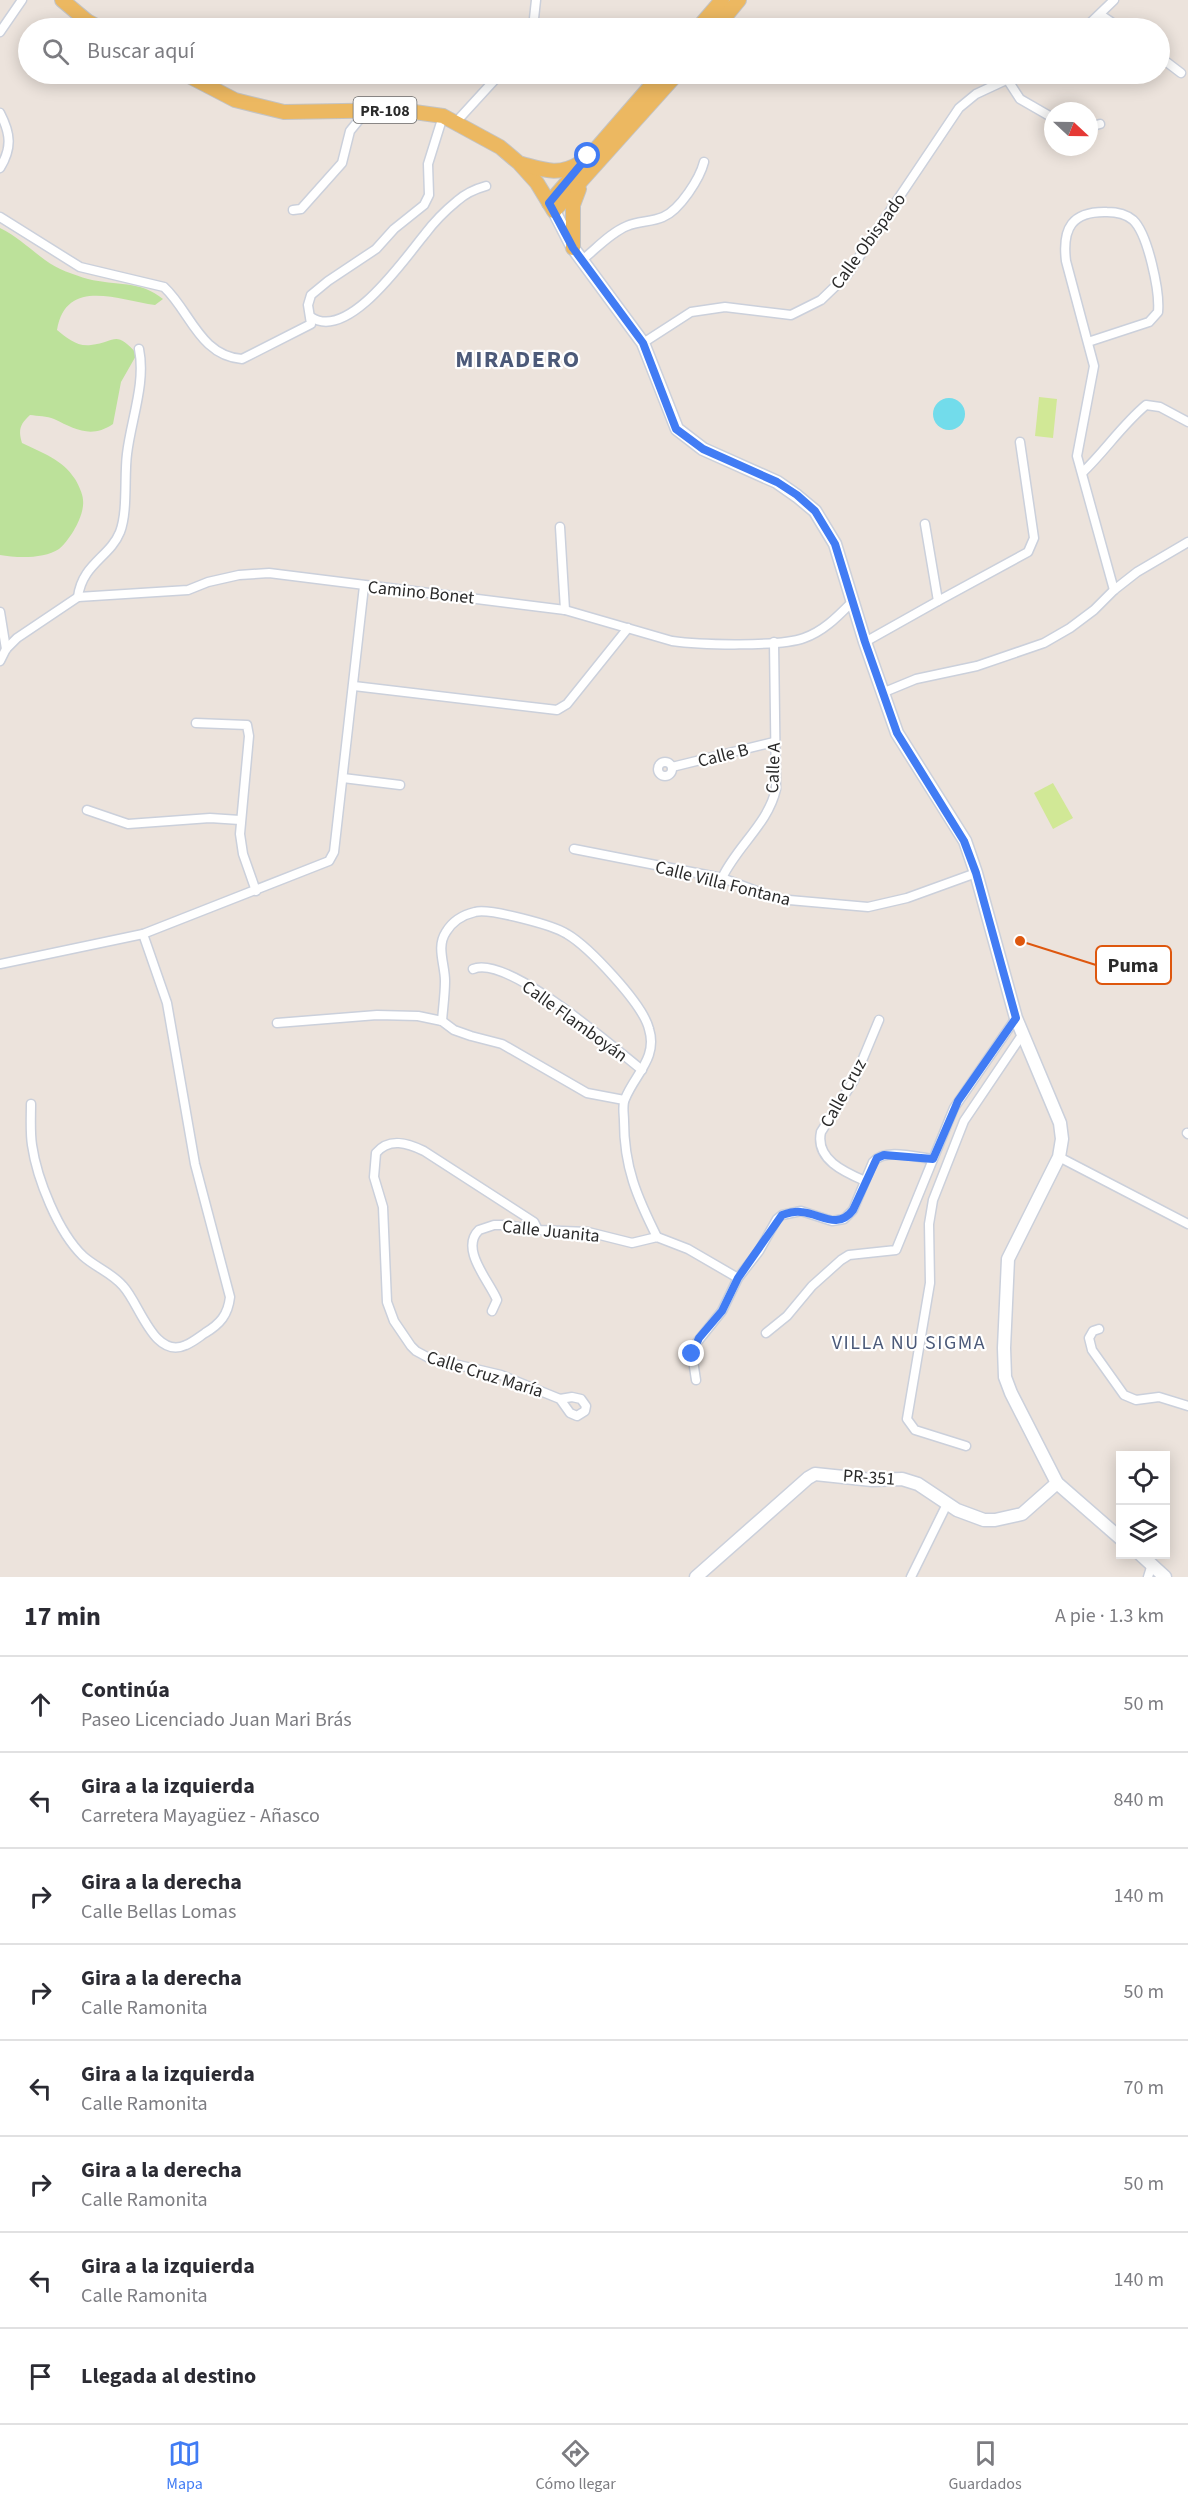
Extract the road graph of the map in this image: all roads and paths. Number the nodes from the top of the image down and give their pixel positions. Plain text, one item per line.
1 (22, 0) edge
2 (62, 0) edge
3 (536, 0) edge
4 (722, 0) edge
5 (739, 0) edge
6 (1114, 0) edge
7 (1101, 15) junction
8 (83, 18) edge
9 (534, 18) edge
10 (707, 18) edge
11 (724, 18) edge
12 (1097, 18) edge
13 (1105, 18) edge
14 (0, 32) edge
15 (1170, 65) edge
16 (1181, 73) dead end
17 (204, 84) edge
18 (489, 84) edge
19 (652, 84) edge
20 (668, 84) edge
21 (996, 84) edge
22 (1010, 84) edge
23 (367, 110) junction
24 (1044, 113) edge
25 (0, 114) edge
26 (449, 119) junction
27 (586, 158) junction
28 (704, 162) dead end
29 (519, 163) junction
30 (0, 168) edge
31 (585, 177) junction
32 (486, 186) dead end
33 (551, 207) junction
34 (293, 210) dead end
35 (0, 217) edge
36 (573, 248) junction
37 (582, 260) junction
38 (311, 317) junction
39 (1088, 342) junction
40 (643, 343) junction
41 (140, 349) dead end
42 (1188, 422) edge
43 (1020, 442) dead end
44 (1083, 472) junction
45 (925, 524) dead end
46 (560, 527) dead end
47 (1188, 542) edge
48 (364, 586) junction
49 (1114, 590) junction
50 (78, 597) junction
51 (938, 601) junction
52 (852, 602) junction
53 (565, 610) junction
54 (0, 612) edge
55 (628, 628) junction
56 (774, 642) junction
57 (865, 642) junction
58 (6, 650) junction
59 (0, 661) edge
60 (354, 686) junction
61 (882, 693) junction
62 (196, 723) dead end
63 (774, 742) junction
64 (672, 767) dead end
65 (343, 778) junction
66 (400, 785) dead end
67 (87, 810) dead end
68 (240, 820) junction
69 (574, 849) dead end
70 (976, 873) junction
71 (722, 878) junction
72 (256, 891) junction
73 (143, 934) junction
74 (0, 964) edge
75 (472, 969) dead end
76 (1016, 1018) junction
77 (879, 1020) dead end
78 (442, 1021) junction
79 (277, 1023) dead end
80 (1022, 1035) junction
81 (642, 1070) junction
82 (624, 1100) junction
83 (31, 1104) dead end
84 (1059, 1157) junction
85 (933, 1159) junction
86 (865, 1181) junction
87 (1188, 1224) edge
88 (538, 1230) junction
89 (657, 1238) junction
90 (738, 1278) junction
91 (492, 1311) dead end
92 (1099, 1329) dead end
93 (766, 1333) dead end
94 (696, 1380) dead end
95 (560, 1399) dead end
96 (1188, 1406) edge
97 (966, 1446) dead end
98 (1057, 1483) junction
99 (947, 1504) junction
100 (1116, 1535) edge
101 (1146, 1559) edge
102 (1152, 1564) junction
103 (696, 1577) edge
104 (911, 1577) edge
105 (1148, 1577) edge
106 (1165, 1577) edge

1 - 14 street
2 - 8 main road
3 - 9 street
4 - 10 main road
5 - 11 main road
6 - 7 street
7 - 12 street
7 - 13 street
15 - 16 street
17 - 23 main road, PR-108
18 - 26 street
19 - 27 main road
20 - 31 main road
21 - 40 street, Calle Obispado
22 - 24 street
23 - 26 main road, PR-108
23 - 34 street
25 - 30 street
26 - 29 main road, PR-108
26 - 38 street
27 - 29 main road
27 - 33 main road
28 - 37 street
29 - 33 main road, PR-108
31 - 33 main road
31 - 36 main road
32 - 38 street
33 - 36 main road, PR-108
35 - 38 street
36 - 37 main road, PR-108
37 - 40 main road, PR-108
39 - 39 street
39 - 44 street
40 - 52 main road, PR-108
41 - 50 street
42 - 44 street
43 - 51 street
44 - 49 street
45 - 51 street
46 - 53 street
47 - 49 street
48 - 50 street, Camino Bonet
48 - 53 street, Camino Bonet
48 - 60 street
49 - 61 street
50 - 58 street, Camino Bonet
51 - 57 street
52 - 56 street, Camino Bonet
52 - 57 main road, PR-108
53 - 55 street, Camino Bonet
54 - 58 street
55 - 56 street, Camino Bonet
55 - 60 street
56 - 63 street, Calle A
57 - 61 main road, PR-108
58 - 59 street, Camino Bonet
60 - 65 street
61 - 70 main road, PR-108
62 - 68 street
63 - 64 street, Calle B
63 - 71 street, Calle A
65 - 66 street
65 - 72 street
67 - 68 street
68 - 72 street
69 - 71 street, Calle Villa Fontana
70 - 71 street, Calle Villa Fontana
70 - 76 main road, PR-108
72 - 73 street
73 - 74 street
73 - 83 street
75 - 81 street, Calle Flamboyán
76 - 80 main road, PR-108
76 - 85 street
77 - 86 street, Calle Cruz
78 - 79 street
78 - 81 street
78 - 82 street
80 - 84 main road, PR-108
80 - 97 street
81 - 82 street
82 - 89 street
84 - 87 street
84 - 98 main road, PR-108
85 - 86 street
85 - 93 street
86 - 90 street
88 - 89 street, Calle Juanita
88 - 91 street, Calle Juanita
88 - 95 street, Calle Cruz María
89 - 90 street, Calle Juanita
90 - 94 street
92 - 96 street
98 - 99 main road, PR-351 / PR-351
98 - 100 main road, PR-108
99 - 103 main road, PR-351 / PR-351
99 - 104 street
101 - 102 main road
102 - 105 street
102 - 106 main road

